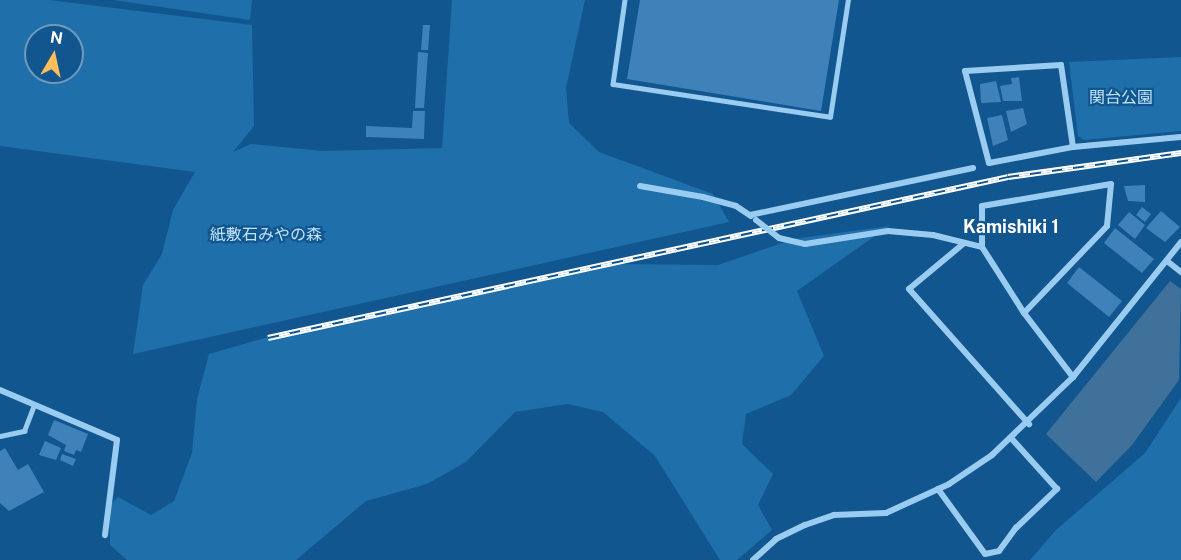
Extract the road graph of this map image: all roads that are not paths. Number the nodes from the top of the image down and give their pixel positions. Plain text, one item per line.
1 (625, 0) edge
2 (848, 0) edge
3 (1181, 138) edge
4 (1073, 147) junction
5 (973, 168) dead end
6 (640, 186) dead end
7 (750, 215) junction
8 (1181, 242) edge
9 (963, 244) junction
10 (982, 247) junction
11 (1167, 261) junction
12 (1181, 272) edge
13 (1024, 313) junction
14 (1073, 377) junction
15 (0, 390) edge
16 (34, 405) junction
17 (1029, 424) junction
18 (0, 436) edge
19 (1012, 439) junction
20 (938, 489) junction
21 (105, 536) dead end
22 (753, 560) edge

1 - 2 lane
3 - 4 street
4 - 4 street
5 - 7 street
6 - 7 street
7 - 9 street, bridge
8 - 11 street
9 - 10 street
9 - 17 street
10 - 13 street
10 - 13 street
11 - 12 street
11 - 14 street
13 - 14 street
14 - 17 street
15 - 16 street
16 - 18 lane
16 - 21 street
17 - 19 street
19 - 20 street
19 - 20 street
20 - 22 street

